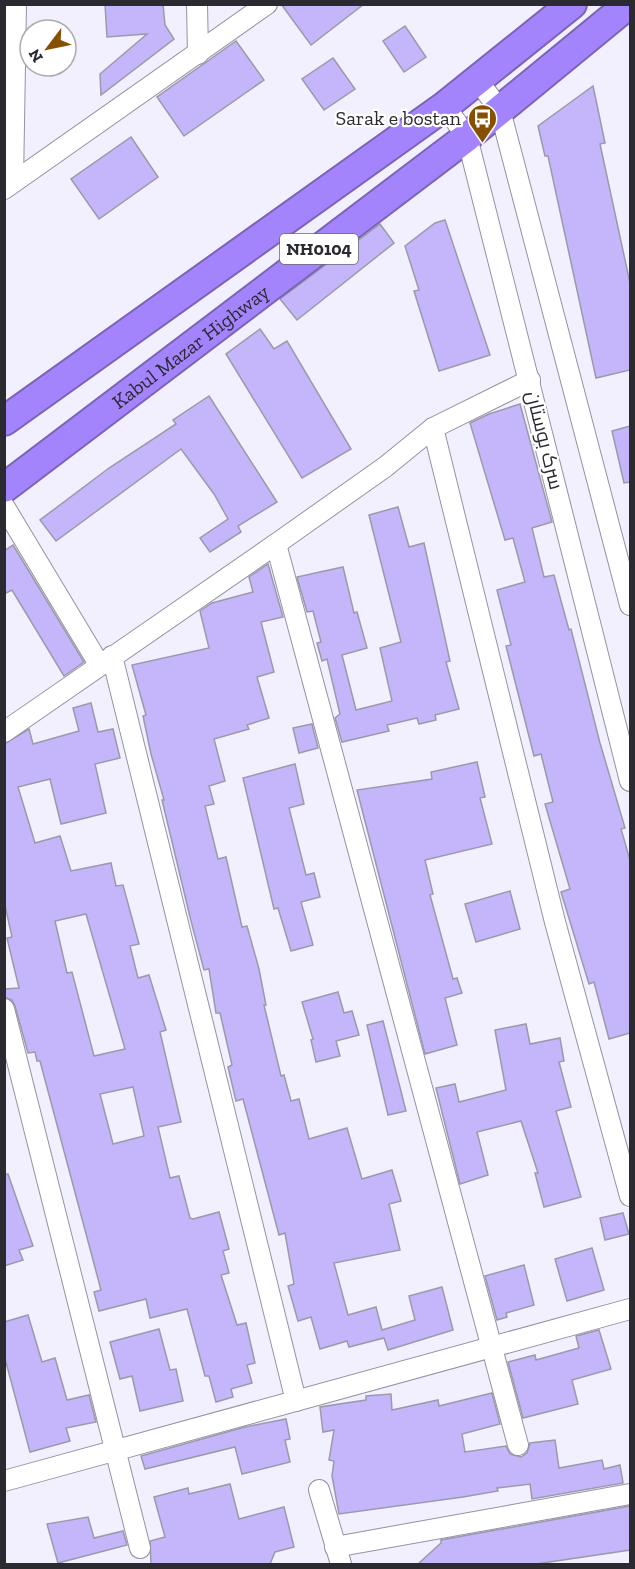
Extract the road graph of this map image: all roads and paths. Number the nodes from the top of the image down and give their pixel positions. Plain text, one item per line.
1 (16, 4) edge
2 (197, 4) edge
3 (267, 4) edge
4 (572, 4) edge
5 (629, 4) edge
6 (198, 54) junction
7 (478, 81) junction
8 (445, 106) junction
9 (500, 110) junction
10 (467, 137) junction
11 (9, 185) edge
12 (530, 380) junction
13 (4, 421) edge
14 (433, 428) junction
15 (4, 488) edge
16 (4, 506) edge
17 (276, 544) junction
18 (630, 605) edge
19 (106, 660) junction
20 (4, 732) edge
21 (630, 781) edge
22 (4, 1010) edge
23 (630, 1196) edge
24 (630, 1309) edge
25 (491, 1349) junction
26 (296, 1401) junction
27 (518, 1445) dead end
28 (116, 1451) junction
29 (4, 1481) edge
30 (319, 1490) dead end
31 (630, 1494) edge
32 (140, 1548) dead end
33 (339, 1560) edge

1 - 11 street
2 - 6 street
3 - 6 street
4 - 7 highway, NH0104
5 - 9 highway, Kabul Mazar Highway / NH0104
6 - 11 street
7 - 8 highway, NH0104
7 - 9 street, سرک بوستان
8 - 10 street, سرک بوستان
8 - 13 highway, NH0104
9 - 10 highway, Kabul Mazar Highway / NH0104
9 - 18 street, سرک بوستان
10 - 12 street, سرک بوستان
10 - 15 highway, Kabul Mazar Highway / NH0104
12 - 14 street
12 - 21 street, سرک بوستان
14 - 17 street
14 - 23 street
16 - 19 street
17 - 19 street
17 - 25 street
19 - 20 street
19 - 26 street
22 - 28 street
24 - 25 street
25 - 26 street
25 - 27 street
26 - 28 street
28 - 29 street
28 - 32 street
30 - 33 street
31 - 33 street

